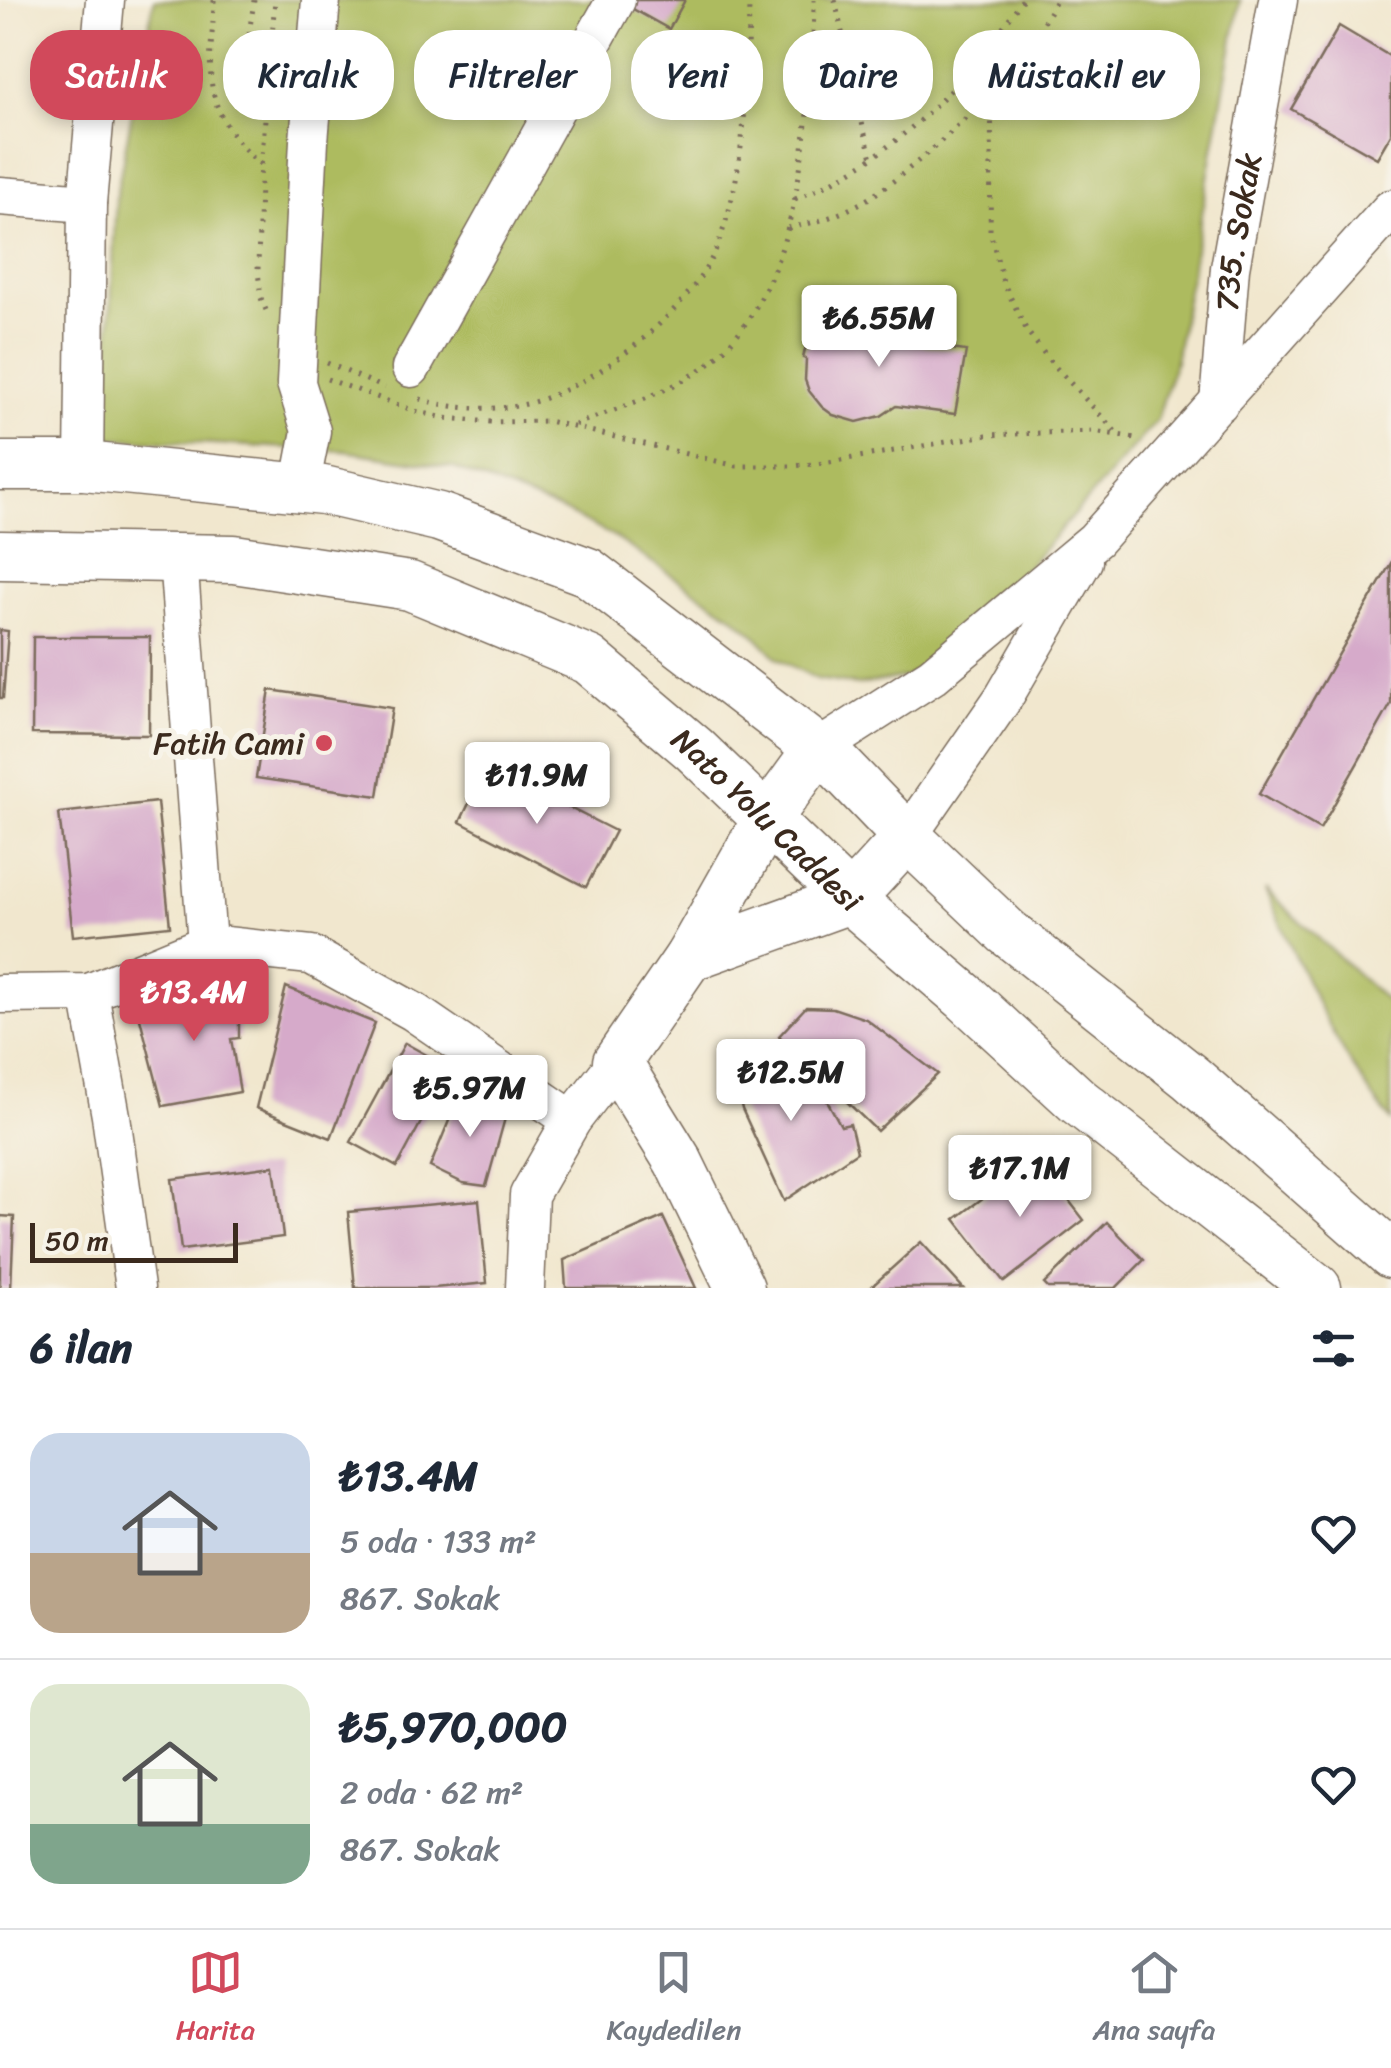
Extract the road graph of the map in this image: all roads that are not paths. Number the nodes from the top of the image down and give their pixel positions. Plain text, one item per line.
1 (105, 0) edge
2 (321, 0) edge
3 (616, 0) edge
4 (1278, 0) edge
5 (0, 196) edge
6 (87, 203) junction
7 (1391, 209) edge
8 (402, 384) road end
9 (1219, 404) junction
10 (0, 466) edge
11 (84, 466) junction
12 (300, 488) junction
13 (1095, 540) junction
14 (0, 555) edge
15 (178, 558) junction
16 (818, 749) junction
17 (767, 819) junction
18 (907, 838) junction
19 (850, 898) junction
20 (208, 944) junction
21 (689, 956) junction
22 (90, 992) junction
23 (0, 994) edge
24 (617, 1062) junction
25 (572, 1120) junction
26 (1391, 1254) edge
27 (1306, 1285) edge
28 (135, 1288) edge
29 (524, 1288) edge
30 (740, 1288) edge

1 - 6 street
2 - 12 street
3 - 8 street
4 - 9 street, 735. Sokak
5 - 6 street
6 - 11 street
7 - 9 street
9 - 13 street
10 - 11 main road
11 - 12 main road
12 - 16 main road
13 - 16 street
13 - 18 street
14 - 15 main road, Nato Yolu Caddesi
15 - 17 main road, Nato Yolu Caddesi
15 - 20 street
16 - 17 main road
16 - 18 main road
17 - 19 main road, Nato Yolu Caddesi
17 - 21 main road
18 - 19 main road
18 - 26 main road
19 - 21 main road
19 - 27 main road, Nato Yolu Caddesi
20 - 22 street
20 - 25 street
21 - 24 main road
22 - 23 street
22 - 28 street
24 - 25 street
24 - 30 main road
25 - 29 street

